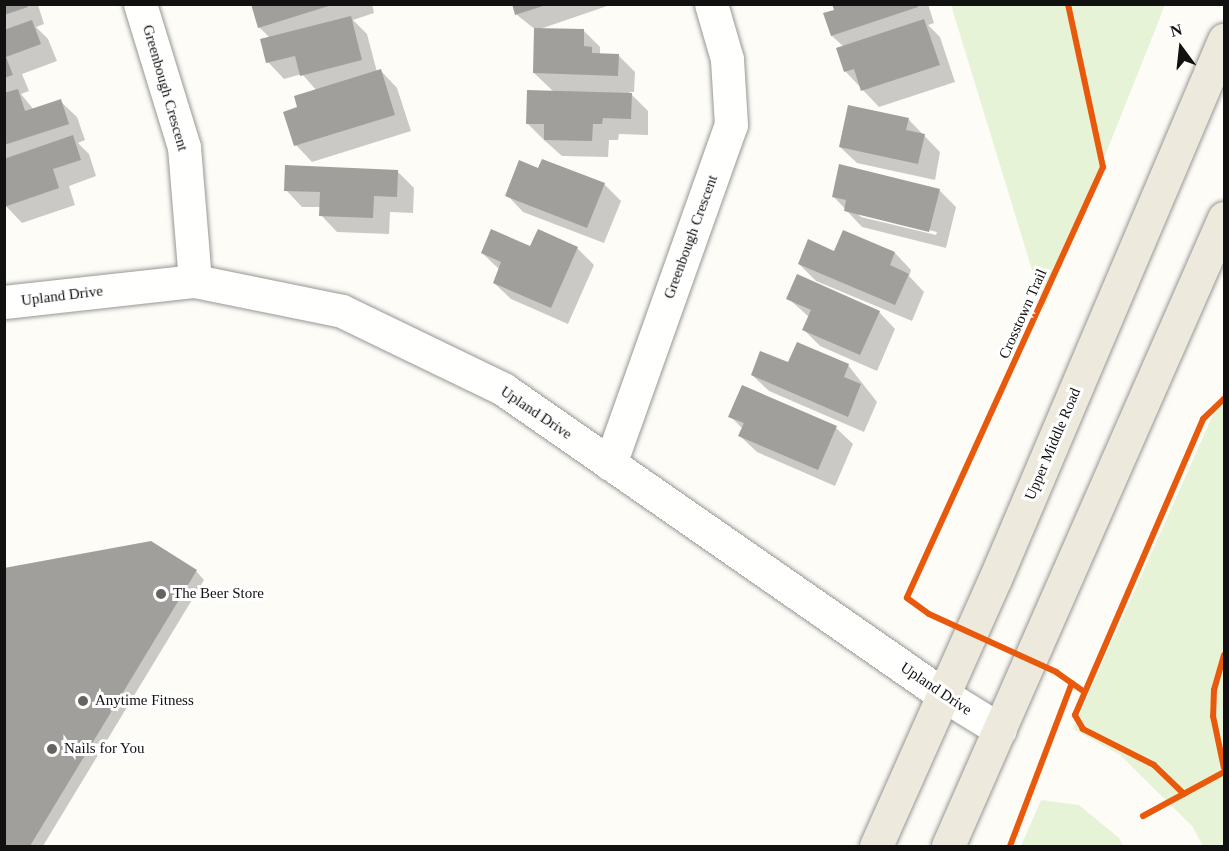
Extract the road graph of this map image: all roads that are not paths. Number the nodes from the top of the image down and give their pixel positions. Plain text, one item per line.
1 (140, 4) edge
2 (711, 4) edge
3 (1224, 40) edge
4 (1224, 218) edge
5 (195, 281) junction
6 (4, 302) edge
7 (610, 464) junction
8 (942, 694) junction
9 (999, 730) junction
10 (876, 846) edge
11 (948, 846) edge

1 - 5 street, Greenbough Crescent
2 - 7 street, Greenbough Crescent
3 - 8 main road, Upper Middle Road
4 - 9 main road
5 - 6 street, Upland Drive
5 - 7 street, Upland Drive
7 - 8 street, Upland Drive
8 - 9 street, Upland Drive
8 - 10 main road, Upper Middle Road
9 - 11 main road

